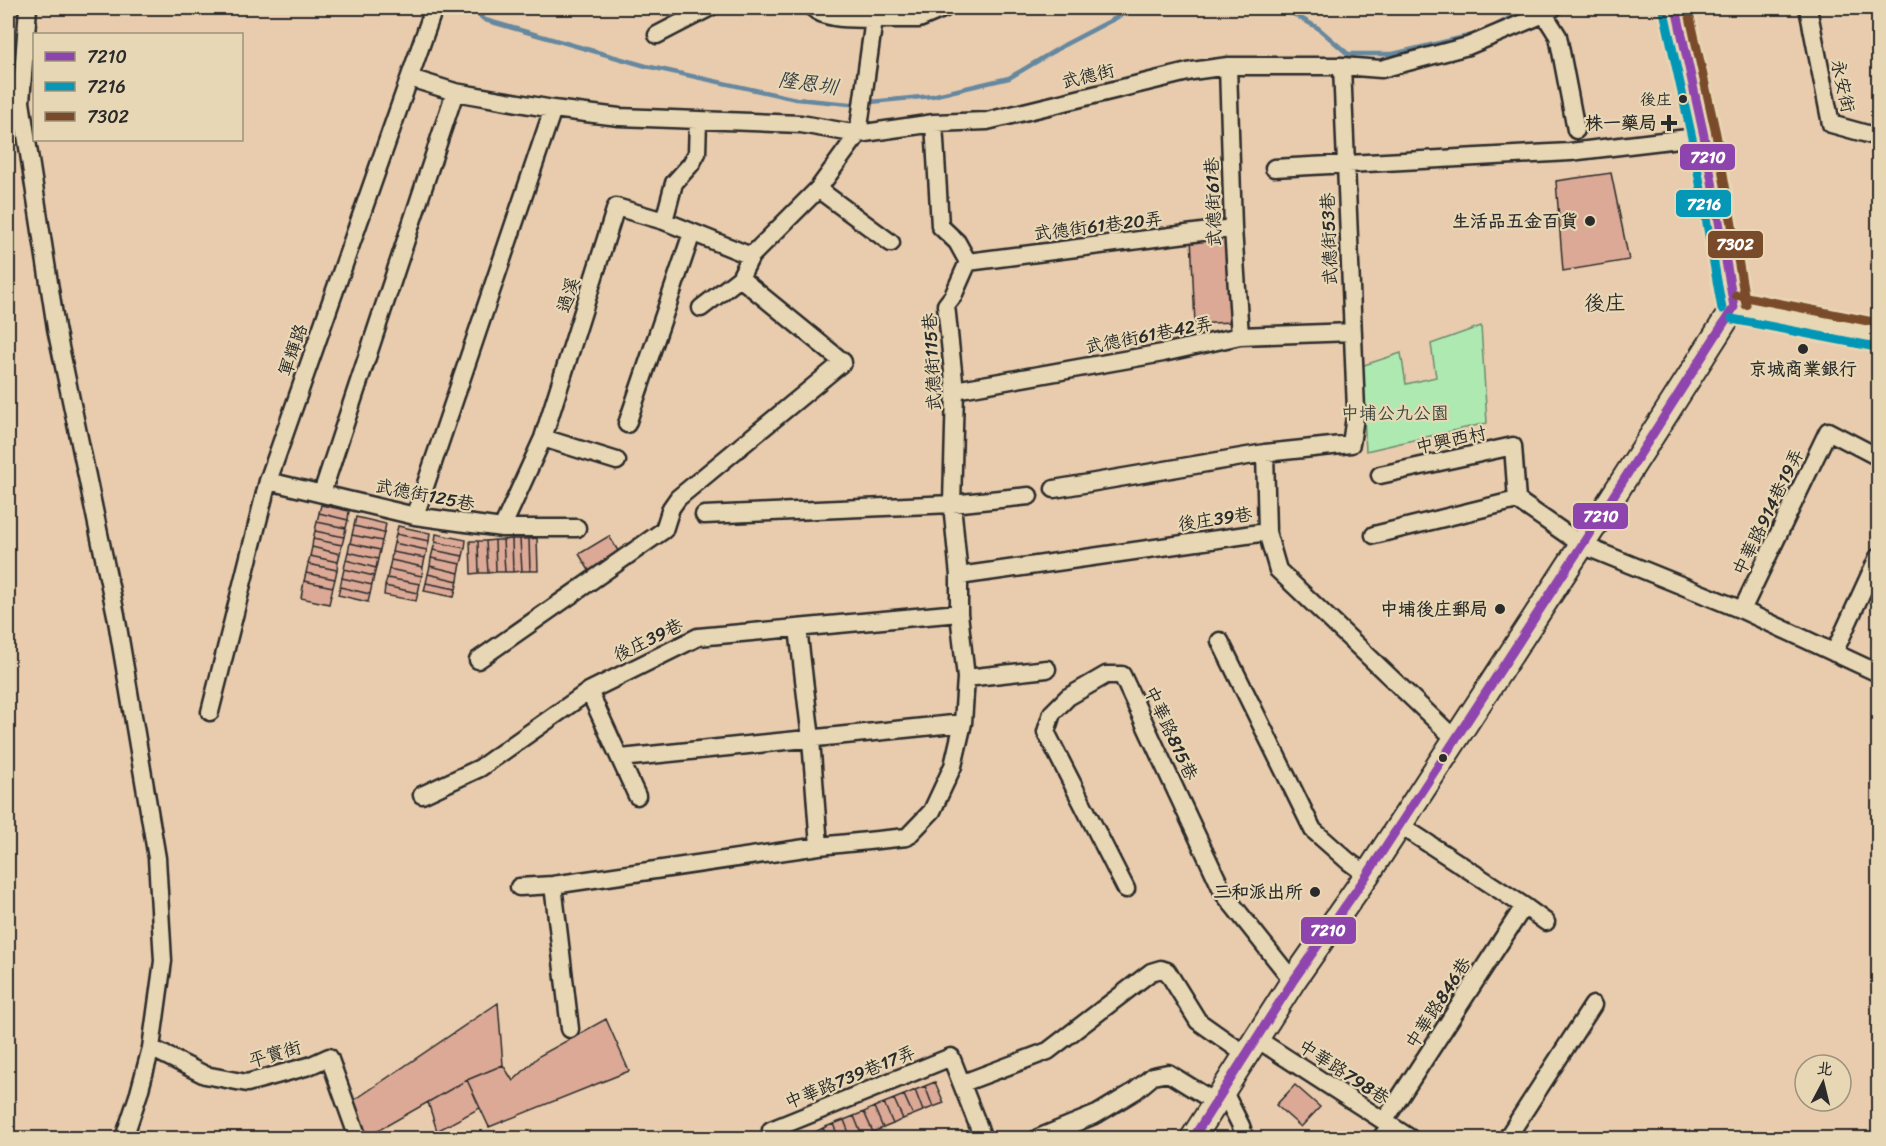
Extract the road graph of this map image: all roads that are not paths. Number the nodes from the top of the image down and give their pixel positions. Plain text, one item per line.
1 (28, 8) edge
2 (434, 8) edge
3 (709, 8) edge
4 (813, 8) edge
5 (945, 8) edge
6 (1676, 8) edge
7 (1808, 8) edge
8 (1549, 11) edge
9 (874, 19) junction
10 (657, 35) dead end
11 (1228, 66) junction
12 (1342, 66) junction
13 (410, 78) junction
14 (455, 92) junction
15 (553, 108) junction
16 (698, 120) junction
17 (934, 123) junction
18 (1576, 130) dead end
19 (858, 134) junction
20 (1704, 136) junction
21 (1878, 136) edge
22 (1346, 165) junction
23 (1274, 168) dead end
24 (818, 189) junction
25 (664, 221) junction
26 (1233, 228) junction
27 (692, 233) junction
28 (891, 243) dead end
29 (751, 256) junction
30 (968, 262) junction
31 (740, 278) junction
32 (1734, 306) junction
33 (701, 308) dead end
34 (1353, 332) junction
35 (1878, 335) edge
36 (1239, 336) junction
37 (955, 390) junction
38 (627, 424) dead end
39 (543, 438) junction
40 (1265, 453) junction
41 (1878, 457) edge
42 (617, 461) dead end
43 (1380, 475) dead end
44 (268, 481) junction
45 (1054, 489) dead end
46 (322, 493) junction
47 (1029, 496) dead end
48 (1517, 500) junction
49 (952, 504) junction
50 (704, 515) dead end
51 (416, 516) junction
52 (502, 528) junction
53 (577, 528) dead end
54 (1267, 532) junction
55 (1374, 535) dead end
56 (1582, 545) junction
57 (1878, 557) edge
58 (959, 576) junction
59 (1742, 610) junction
60 (959, 613) junction
61 (798, 628) junction
62 (1220, 641) dead end
63 (1834, 653) junction
64 (478, 660) dead end
65 (1047, 669) dead end
66 (1878, 674) edge
67 (966, 678) junction
68 (589, 691) junction
69 (210, 712) dead end
70 (963, 723) junction
71 (811, 739) junction
72 (1455, 739) junction
73 (621, 758) junction
74 (422, 795) dead end
75 (637, 796) dead end
76 (1400, 825) junction
77 (819, 846) junction
78 (1367, 875) junction
79 (554, 885) junction
80 (519, 887) dead end
81 (1126, 889) dead end
82 (1524, 906) junction
83 (1546, 922) dead end
84 (1293, 981) junction
85 (1593, 1005) dead end
86 (570, 1029) dead end
87 (1251, 1047) junction
88 (152, 1048) junction
89 (963, 1083) junction
90 (1219, 1096) junction
91 (1385, 1128) edge
92 (124, 1138) edge
93 (358, 1138) edge
94 (775, 1138) edge
95 (983, 1138) edge
96 (1038, 1138) edge
97 (1192, 1138) edge
98 (1245, 1138) edge
99 (1410, 1138) edge
100 (1507, 1138) edge

1 - 88 street
2 - 13 street, 軍輝路
3 - 10 street
4 - 9 street
5 - 9 street
6 - 20 main road
7 - 21 street, 永安街
8 - 12 street, 武德街
8 - 18 street
9 - 19 street
11 - 12 street, 武德街
11 - 17 street, 武德街
11 - 26 street, 武德街61巷
12 - 22 street, 武德街53巷
13 - 14 street, 武德街
13 - 44 street, 軍輝路
14 - 15 street, 武德街
14 - 46 street
15 - 16 street, 武德街
15 - 51 street
16 - 19 street, 武德街
16 - 25 street
17 - 19 street, 武德街
17 - 30 street
19 - 24 street
20 - 22 street
20 - 32 main road
22 - 23 street
22 - 34 street, 武德街53巷
24 - 28 street
24 - 29 street
25 - 27 street, 過溪
25 - 39 street, 過溪
26 - 30 street, 武德街61巷20弄
26 - 36 street, 武德街61巷
27 - 29 street, 過溪
27 - 38 street
29 - 31 street
30 - 37 street, 武德街115巷
31 - 33 street
31 - 64 street
32 - 35 main road
32 - 56 main road
34 - 36 street, 武德街61巷42弄
34 - 40 street, 武德街53巷
36 - 37 street, 武德街61巷42弄
37 - 49 street, 武德街115巷
39 - 42 street
39 - 52 street, 過溪
40 - 45 street
40 - 54 street
41 - 59 street, 中華路914巷19弄
43 - 48 street, 中興西村
44 - 46 street, 武德街125巷
44 - 69 street, 軍輝路
46 - 51 street, 武德街125巷
47 - 49 street
48 - 55 street
48 - 56 street
49 - 50 street
49 - 58 street, 武德街115巷
51 - 52 street, 武德街125巷
52 - 53 street, 武德街125巷
54 - 58 street, 後庄39巷
54 - 72 street, 後庄39巷
56 - 59 street
56 - 72 main road
57 - 63 street
58 - 60 street
59 - 63 street
60 - 61 street, 後庄39巷
60 - 67 street
61 - 68 street, 後庄39巷
61 - 71 street
62 - 78 street
63 - 66 street
65 - 67 street
67 - 70 street
68 - 73 street
68 - 74 street, 後庄39巷
70 - 71 street
70 - 77 street
71 - 73 street
71 - 77 street
72 - 76 main road
73 - 75 street
76 - 78 main road
76 - 82 street
77 - 79 street
78 - 84 main road
79 - 80 street
79 - 86 street
81 - 84 street, 中華路815巷
82 - 83 street
82 - 91 street, 中華路846巷
84 - 87 main road
85 - 100 street
87 - 89 street, 中華路798巷
87 - 90 main road
87 - 91 street, 中華路798巷
88 - 92 street
88 - 93 street, 平實街
89 - 94 street, 中華路739巷17弄
89 - 95 street
90 - 96 street
90 - 97 main road
90 - 98 street
91 - 99 street, 中華路798巷

